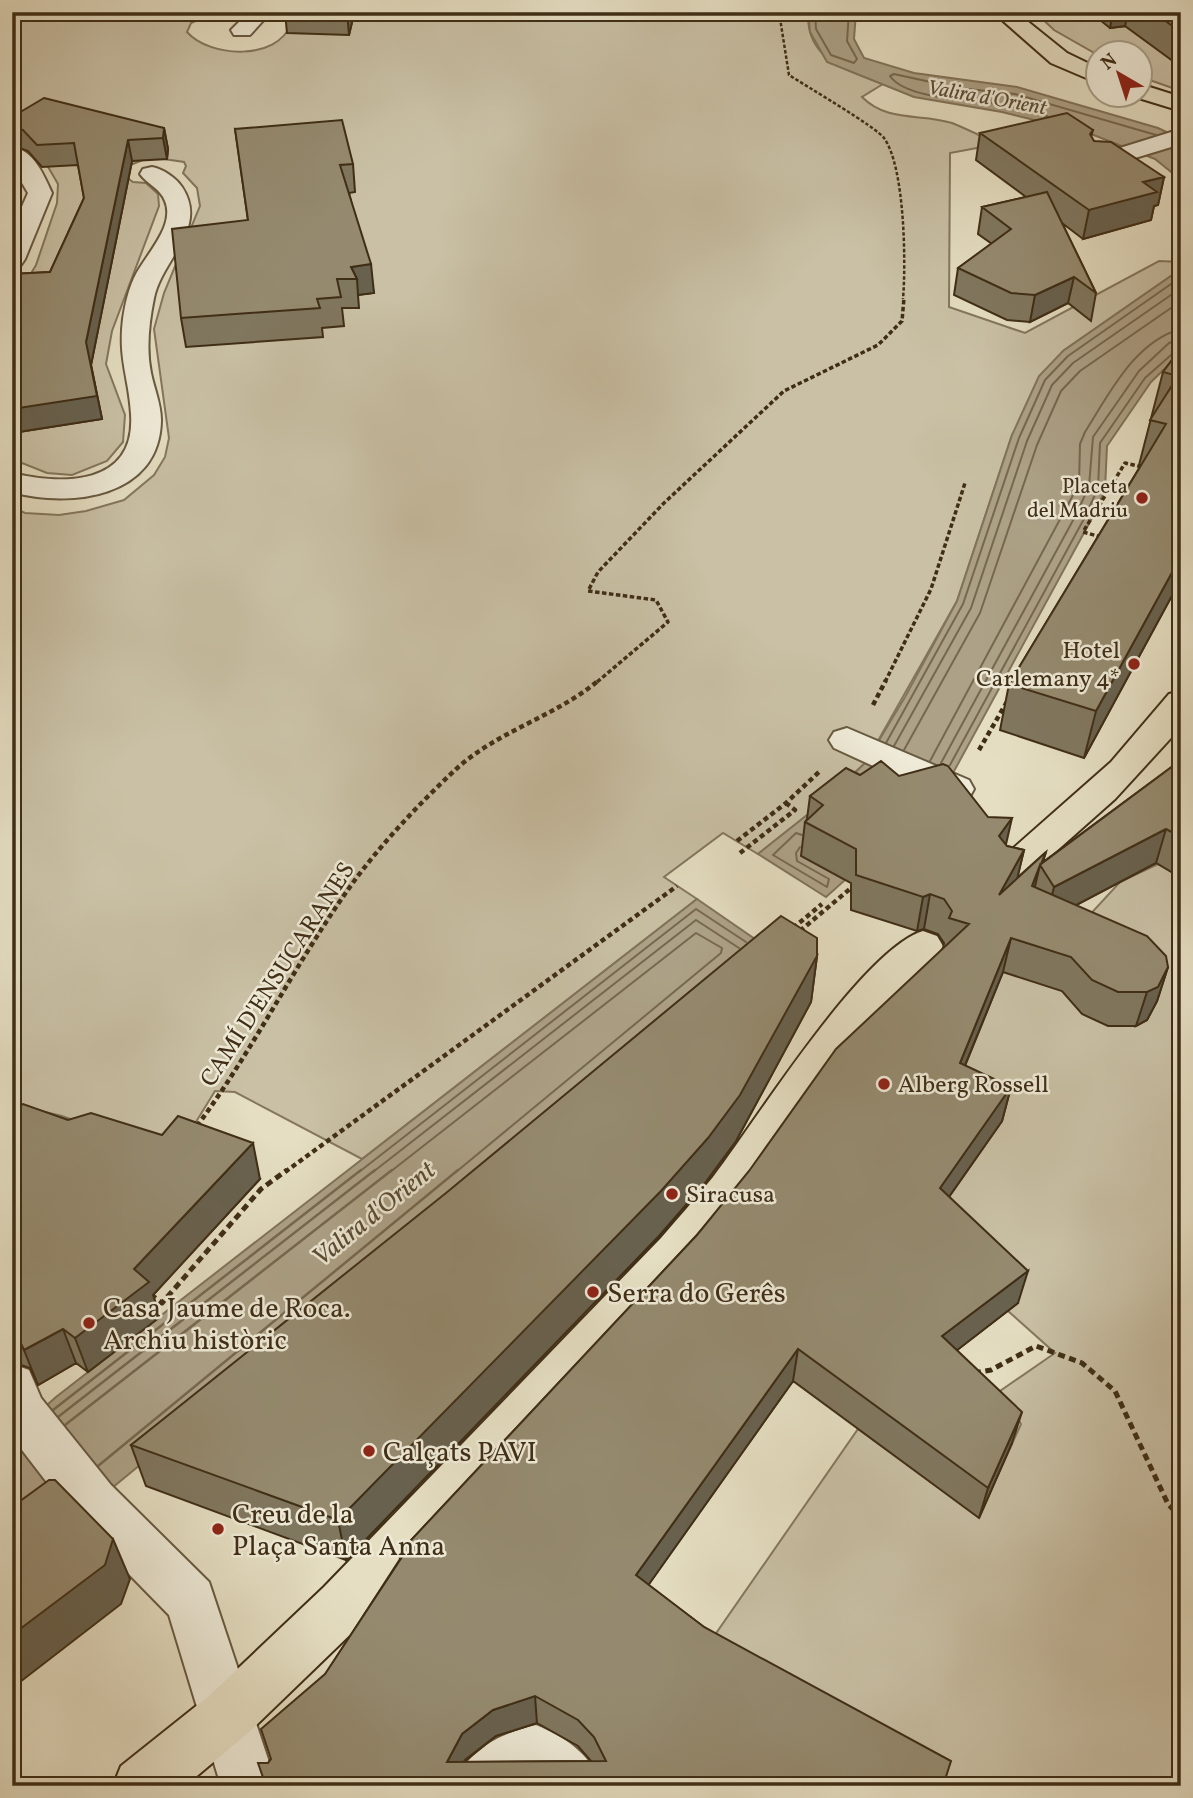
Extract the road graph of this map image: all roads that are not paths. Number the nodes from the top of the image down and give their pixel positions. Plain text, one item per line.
1 (261, 12) edge
2 (1003, 12) edge
3 (242, 30) dead end
4 (1084, 70) edge
5 (1154, 95) edge
6 (1181, 104) edge
7 (1181, 136) edge
8 (12, 153) edge
9 (1107, 159) edge
10 (152, 174) dead end
11 (12, 258) edge
12 (12, 482) edge
13 (1181, 702) edge
14 (847, 740) road end
15 (956, 789) edge
16 (1013, 869) edge
17 (923, 946) dead end
18 (21, 1403) edge
19 (229, 1714) junction
20 (247, 1779) edge
21 (141, 1786) edge
22 (481, 1786) edge
23 (575, 1786) edge

1 - 3 street
2 - 4 main road
5 - 6 main road
7 - 9 street
8 - 11 street
10 - 12 street
13 - 16 main road
14 - 15 street
17 - 19 main road
18 - 19 street
19 - 20 street
19 - 21 main road
22 - 23 street

